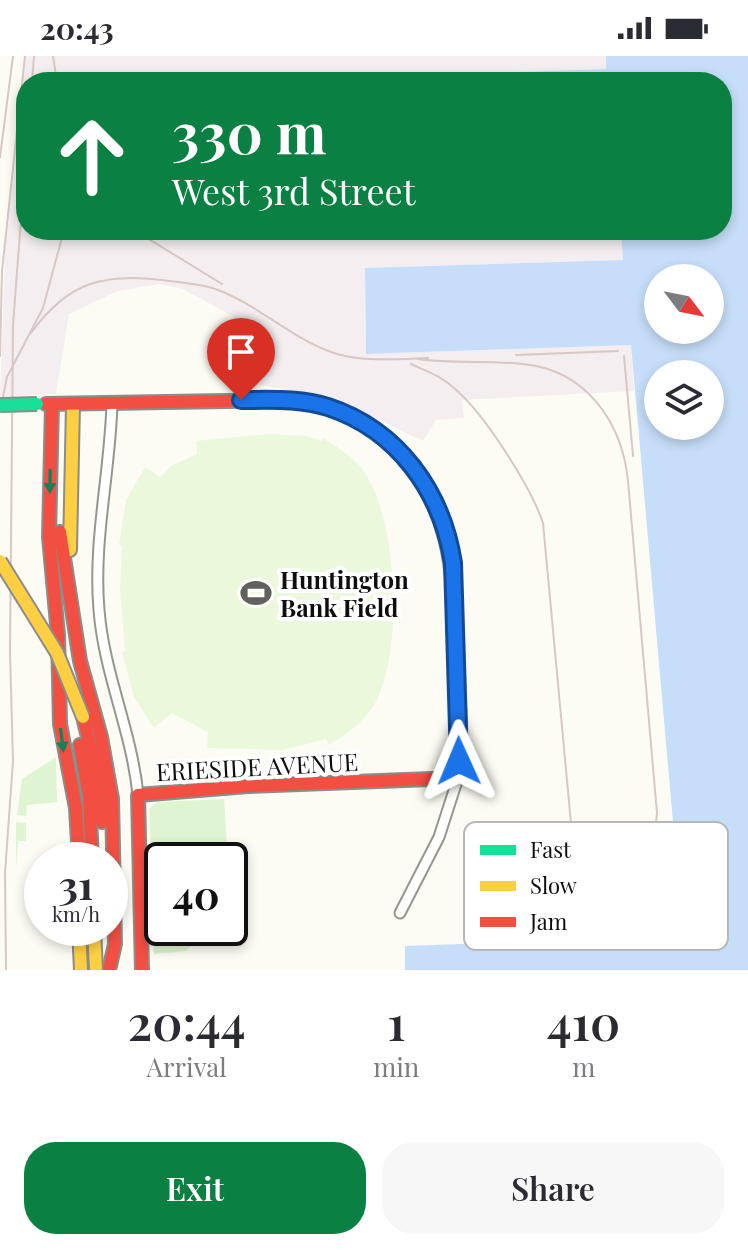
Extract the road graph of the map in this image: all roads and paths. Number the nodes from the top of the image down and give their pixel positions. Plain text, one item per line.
1 (53, 404) junction
2 (72, 404) junction
3 (112, 404) junction
4 (0, 405) edge
5 (0, 561) edge
6 (0, 582) edge
7 (73, 619) junction
8 (58, 635) junction
9 (78, 719) junction
10 (458, 778) junction
11 (138, 795) junction
12 (80, 842) edge
13 (84, 842) edge
14 (102, 842) edge
15 (400, 913) dead end
16 (80, 946) edge
17 (96, 946) edge
18 (102, 946) edge
19 (81, 970) edge
20 (94, 970) edge
21 (109, 970) edge
22 (142, 970) edge

1 - 2 main road
1 - 4 main road, bridge
1 -> 8 main road
2 - 3 main road
2 - 7 main road
3 - 10 main road
3 - 11 street
5 - 9 main road, bridge
6 - 9 main road
7 - 8 main road
7 - 21 main road
8 -> 12 main road
9 - 13 main road
9 - 14 main road
10 - 11 main road, ERIESIDE AVENUE
10 - 15 street
11 - 22 main road, ERIESIDE AVENUE
16 - 19 main road
17 - 20 main road
18 - 21 main road

